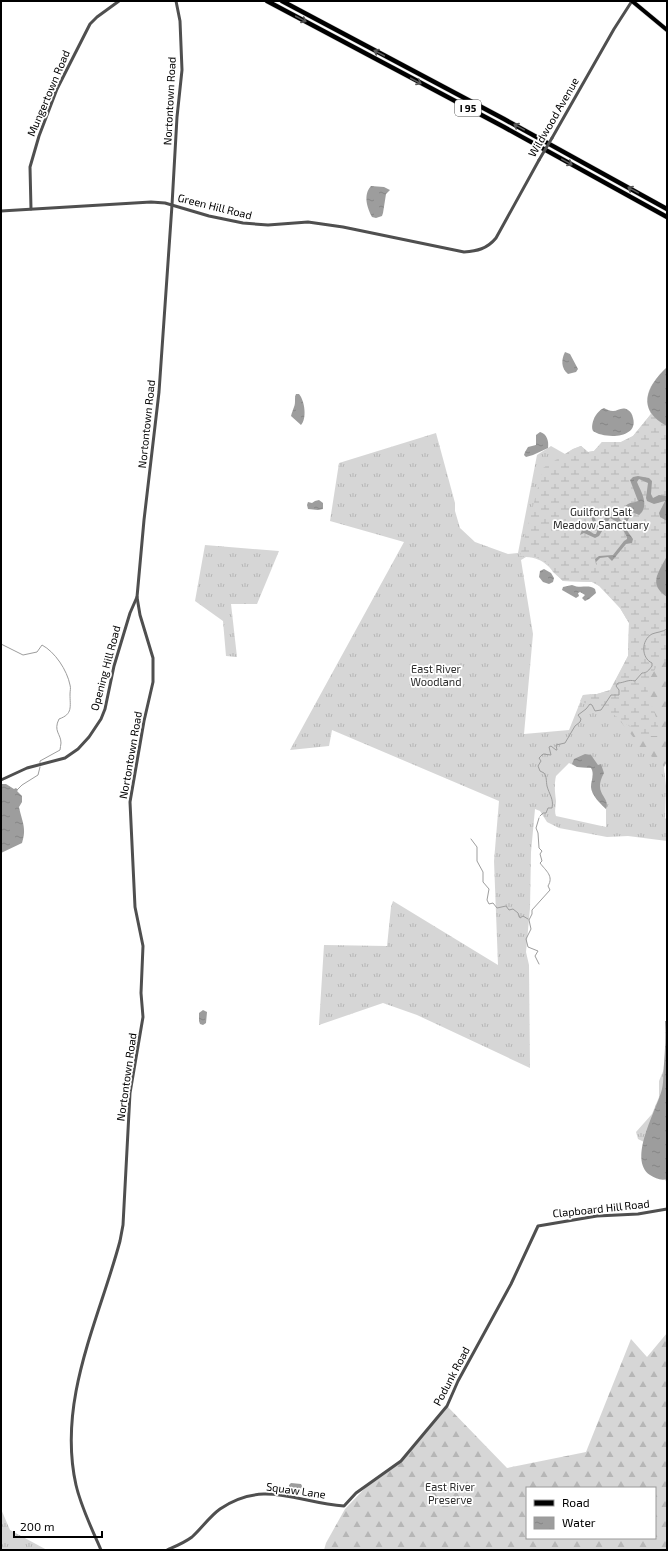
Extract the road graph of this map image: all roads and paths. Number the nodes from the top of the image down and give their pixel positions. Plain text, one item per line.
1 (120, 1) edge
2 (176, 1) edge
3 (267, 1) edge
4 (282, 1) edge
5 (632, 1) edge
6 (667, 30) edge
7 (172, 205) junction
8 (31, 209) junction
9 (667, 209) edge
10 (1, 211) edge
11 (667, 217) edge
12 (491, 243) joint
13 (137, 597) junction
14 (1, 780) edge
15 (667, 1209) edge
16 (538, 1226) joint
17 (344, 1506) joint
18 (101, 1550) edge
19 (168, 1550) edge

1 - 8 street, Mungertown Road
2 - 7 street, Nortontown Road
3 -> 11 highway, I 95
9 -> 4 highway, I 95
5 - 6 main road
5 - 12 street, Wildwood Avenue, bridge
7 - 8 street, Green Hill Road
7 - 12 street, Green Hill Road
7 - 13 street, Nortontown Road
8 - 10 street, Green Hill Road
13 - 14 street, Opening Hill Road
13 - 18 street, Nortontown Road
15 - 16 street, Clapboard Hill Road
16 - 17 street, Podunk Road
17 - 19 street, Squaw Lane

